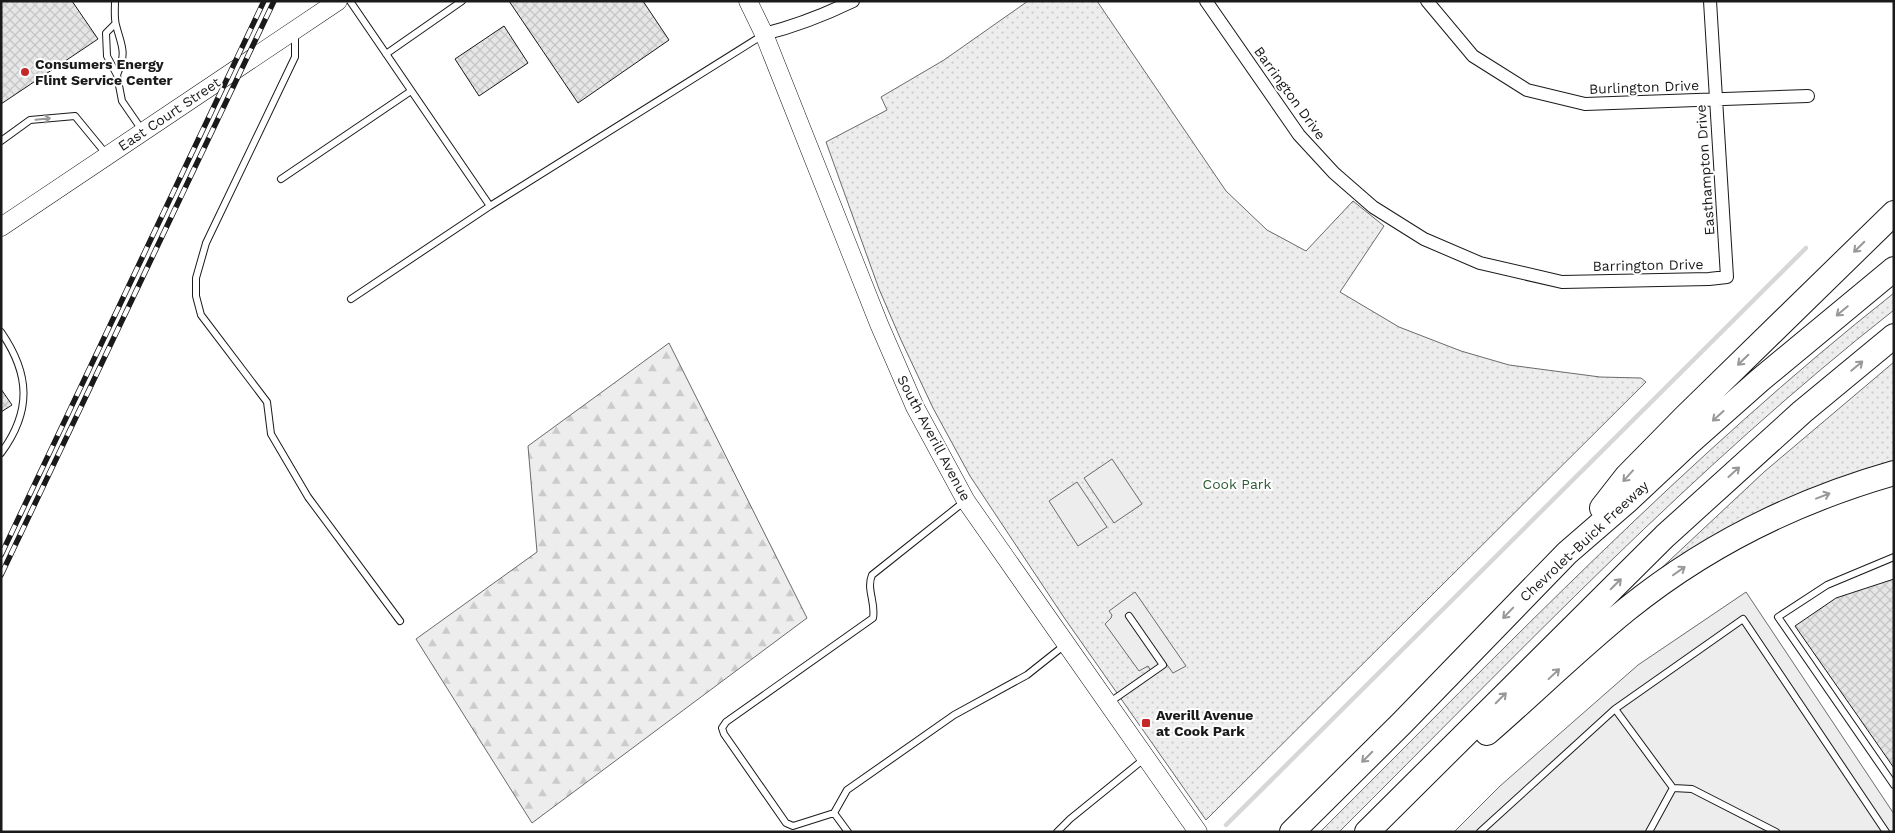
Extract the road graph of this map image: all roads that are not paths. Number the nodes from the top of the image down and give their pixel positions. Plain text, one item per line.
1 (114, 1) edge
2 (338, 1) edge
3 (350, 1) edge
4 (462, 1) edge
5 (748, 1) edge
6 (853, 1) edge
7 (1206, 1) edge
8 (1427, 1) edge
9 (1710, 1) edge
10 (115, 24) junction
11 (295, 30) junction
12 (764, 34) junction
13 (386, 54) junction
14 (117, 74) junction
15 (411, 91) junction
16 (1808, 96) dead end
17 (1716, 100) junction
18 (143, 131) junction
19 (1, 141) edge
20 (108, 155) junction
21 (281, 179) dead end
22 (490, 206) junction
23 (1894, 213) edge
24 (1, 227) edge
25 (1894, 269) edge
26 (1726, 277) joint
27 (351, 299) dead end
28 (1, 332) edge
29 (1894, 336) edge
30 (1, 453) edge
31 (1894, 473) edge
32 (966, 501) junction
33 (1567, 553) junction
34 (1894, 557) edge
35 (1129, 616) dead end
36 (400, 621) dead end
37 (1067, 644) junction
38 (1109, 703) junction
39 (1615, 708) junction
40 (1147, 757) junction
41 (1894, 785) edge
42 (1673, 788) junction
43 (834, 813) junction
44 (848, 832) edge
45 (1057, 832) edge
46 (1198, 832) edge
47 (1292, 832) edge
48 (1367, 832) edge
49 (1371, 832) edge
50 (1480, 832) edge
51 (1649, 832) edge
52 (1776, 832) edge
53 (1886, 832) edge

1 - 10 lane
2 - 11 street, East Court Street
3 - 13 lane
4 - 13 lane
5 - 12 street, South Averill Avenue
6 - 12 street
7 - 26 street, Barrington Drive
8 - 17 street, Burlington Drive
9 - 17 street, Easthampton Drive
10 - 14 lane
10 - 14 lane
11 - 18 street, East Court Street
11 - 36 lane
12 - 22 lane
12 - 32 street, South Averill Avenue
13 - 15 lane
14 - 18 lane
15 - 21 lane
15 - 22 lane
16 - 17 street, Burlington Drive
17 - 26 street, Easthampton Drive
18 - 20 street, East Court Street
19 -> 20 lane
20 - 24 street, East Court Street
22 - 27 lane
23 -> 33 highway
25 -> 33 highway, Chevrolet-Buick Freeway
28 - 30 lane
48 -> 29 highway
49 -> 31 highway
32 - 37 street, South Averill Avenue
32 - 43 lane
33 -> 47 highway, Chevrolet-Buick Freeway
34 - 41 lane
35 - 38 lane
37 - 38 street, South Averill Avenue
37 - 43 lane
38 - 40 street, South Averill Avenue
39 - 42 lane
39 - 50 lane
39 - 53 lane
40 - 45 lane
40 - 46 street, South Averill Avenue
42 - 51 lane
42 - 52 lane
43 - 44 lane

